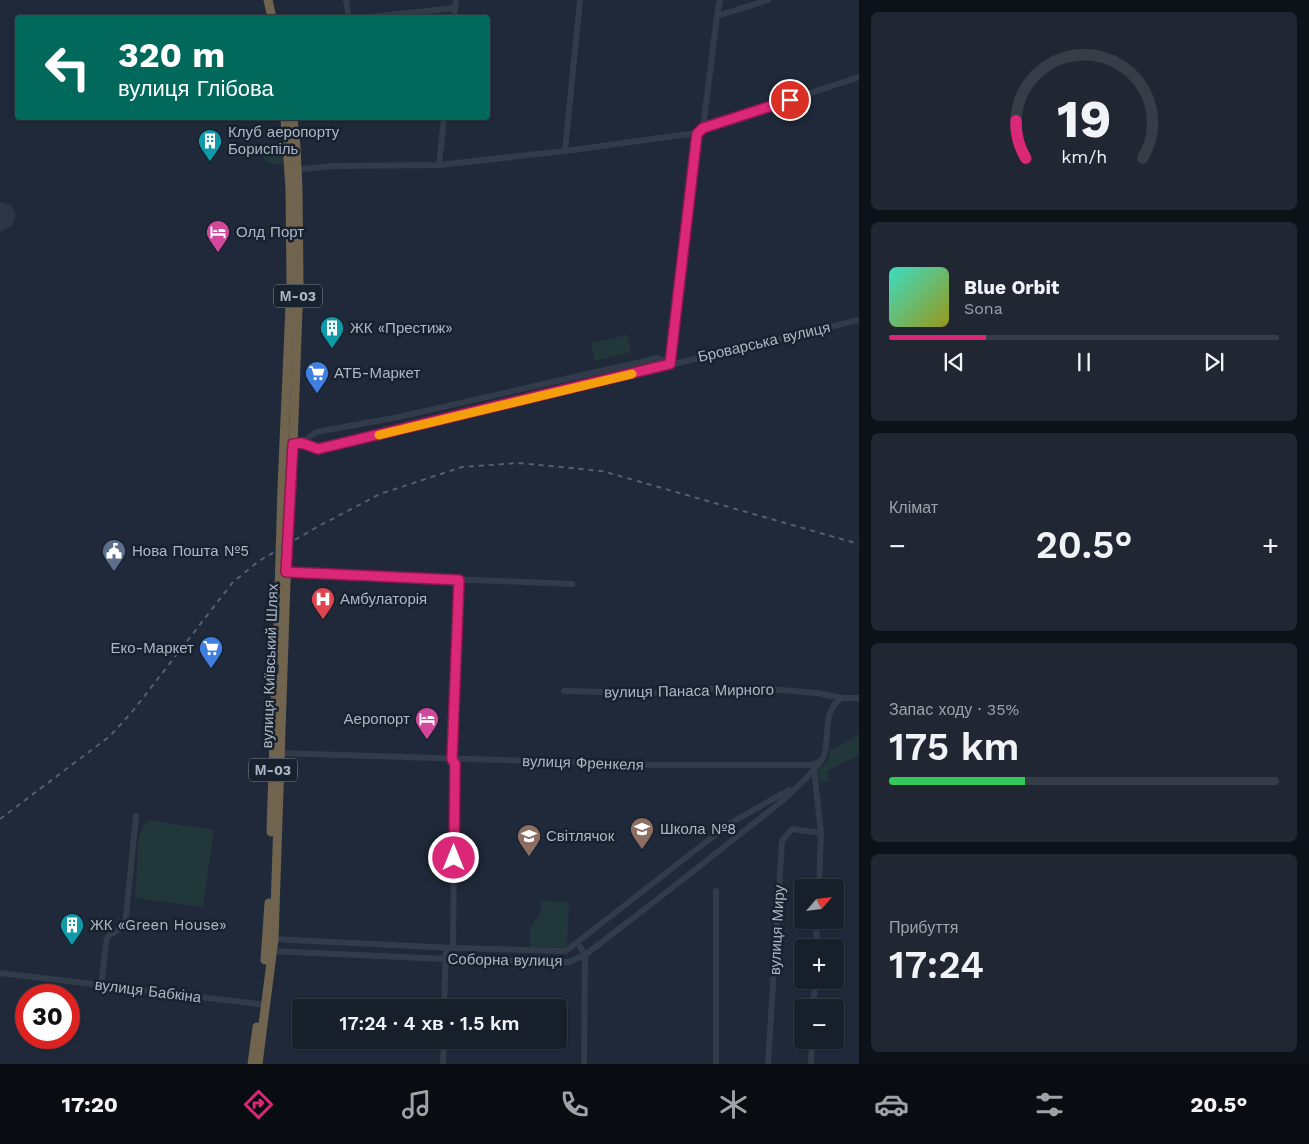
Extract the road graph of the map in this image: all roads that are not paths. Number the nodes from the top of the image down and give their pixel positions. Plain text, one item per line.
1 (268, 0) edge
2 (346, 0) edge
3 (456, 0) edge
4 (580, 0) edge
5 (720, 0) edge
6 (768, 0) edge
7 (455, 8) junction
8 (271, 15) edge
9 (348, 15) edge
10 (388, 15) edge
11 (454, 15) edge
12 (716, 16) junction
13 (859, 77) edge
14 (285, 120) edge
15 (293, 120) edge
16 (444, 120) edge
17 (703, 128) junction
18 (697, 134) junction
19 (564, 151) junction
20 (439, 165) junction
21 (293, 170) junction
22 (859, 320) edge
23 (670, 364) junction
24 (293, 444) junction
25 (286, 572) junction
26 (459, 580) junction
27 (572, 584) dead end
28 (564, 691) dead end
29 (842, 698) junction
30 (859, 698) edge
31 (278, 753) junction
32 (452, 759) junction
33 (821, 761) junction
34 (814, 770) junction
35 (803, 782) junction
36 (136, 816) dead end
37 (822, 833) junction
38 (819, 879) edge
39 (716, 891) dead end
40 (271, 939) junction
41 (578, 943) junction
42 (450, 948) junction
43 (269, 951) junction
44 (586, 955) junction
45 (446, 959) junction
46 (0, 973) edge
47 (101, 985) junction
48 (444, 999) edge
49 (263, 1004) junction
50 (444, 1049) edge
51 (812, 1049) edge
52 (252, 1064) edge
53 (258, 1064) edge
54 (443, 1064) edge
55 (584, 1064) edge
56 (716, 1064) edge
57 (768, 1064) edge
58 (811, 1064) edge

1 - 8 highway
2 - 9 street
3 - 7 street
4 - 19 street
5 - 12 street
6 - 12 street
7 - 10 street
7 - 11 street
12 - 17 street
13 - 17 street
14 - 21 highway, вулиця Київський Шлях / М-03
15 - 21 highway, вулиця Київський Шлях / М-03
16 - 20 street
17 - 18 street
18 - 19 street
18 - 23 street
19 - 20 street
20 - 21 street
21 - 24 highway, вулиця Київський Шлях / М-03
22 - 23 street, Броварська вулиця
23 - 24 street, Броварська вулиця
23 - 24 street, Броварська вулиця
24 - 25 highway, вулиця Київський Шлях / М-03
24 - 31 highway, вулиця Київський Шлях / М-03
25 - 26 street
25 - 31 highway, вулиця Київський Шлях / М-03
26 - 27 street
26 - 32 street
28 - 29 street, вулиця Панаса Мирного
29 - 30 street, вулиця Панаса Мирного
29 - 33 street
31 - 32 street, вулиця Френкеля
31 - 40 highway, вулиця Київський Шлях / М-03
32 - 33 street, вулиця Френкеля
32 - 42 street
33 - 34 street, Соборна вулиця
34 - 35 street, Соборна вулиця
34 - 37 street
35 - 41 street, Соборна вулиця
35 - 44 street, Соборна вулиця
36 - 47 street
37 - 38 street
37 - 57 street, вулиця Миру
39 - 56 street
40 - 42 street, Соборна вулиця
40 - 43 highway, вулиця Київський Шлях / М-03
41 - 42 street, Соборна вулиця
41 - 44 street
42 - 45 street
43 - 45 street, Соборна вулиця
43 - 49 highway, вулиця Київський Шлях / М-03
44 - 45 street, Соборна вулиця
44 - 55 street
45 - 48 street
46 - 47 street, вулиця Бабкіна
47 - 49 street, вулиця Бабкіна
49 - 52 highway, вулиця Київський Шлях / М-03
49 - 53 highway, вулиця Київський Шлях / М-03
50 - 54 street
51 - 58 street

